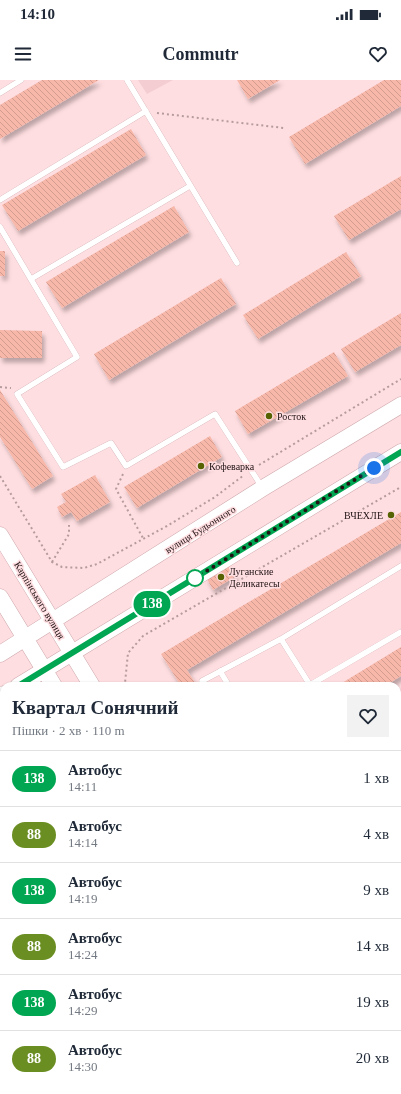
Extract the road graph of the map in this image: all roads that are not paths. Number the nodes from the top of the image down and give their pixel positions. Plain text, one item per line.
1 (21, 80) edge
2 (127, 80) edge
3 (0, 92) edge
4 (146, 111) junction
5 (190, 186) junction
6 (0, 200) edge
7 (0, 227) edge
8 (237, 263) dead end
9 (31, 280) junction
10 (401, 405) edge
11 (401, 452) edge
12 (263, 488) junction
13 (0, 535) edge
14 (401, 566) edge
15 (0, 597) edge
16 (52, 621) junction
17 (401, 632) edge
18 (25, 638) junction
19 (280, 639) junction
20 (72, 653) junction
21 (0, 654) edge
22 (44, 670) junction
23 (220, 671) junction
24 (202, 681) dead end
25 (24, 682) edge
26 (52, 682) edge
27 (90, 682) edge
28 (227, 682) edge
29 (308, 682) edge
30 (315, 682) edge

1 - 3 lane
2 - 4 lane
4 - 5 lane
4 - 6 lane
5 - 8 lane
5 - 9 lane
7 - 9 lane
9 - 12 lane
10 - 12 main road, вулиця Будьонного
11 - 20 main road
12 - 16 main road, вулиця Будьонного
13 - 16 main road, Карпінського вулиця
14 - 19 lane
15 - 18 main road
16 - 18 main road, вулиця Будьонного
16 - 20 main road, Карпінського вулиця
17 - 30 lane
18 - 21 main road, вулиця Будьонного
18 - 22 main road
19 - 23 lane
19 - 29 lane
20 - 22 main road
20 - 27 main road, Карпінського вулиця
22 - 25 main road
22 - 26 main road
23 - 24 lane
23 - 28 lane

